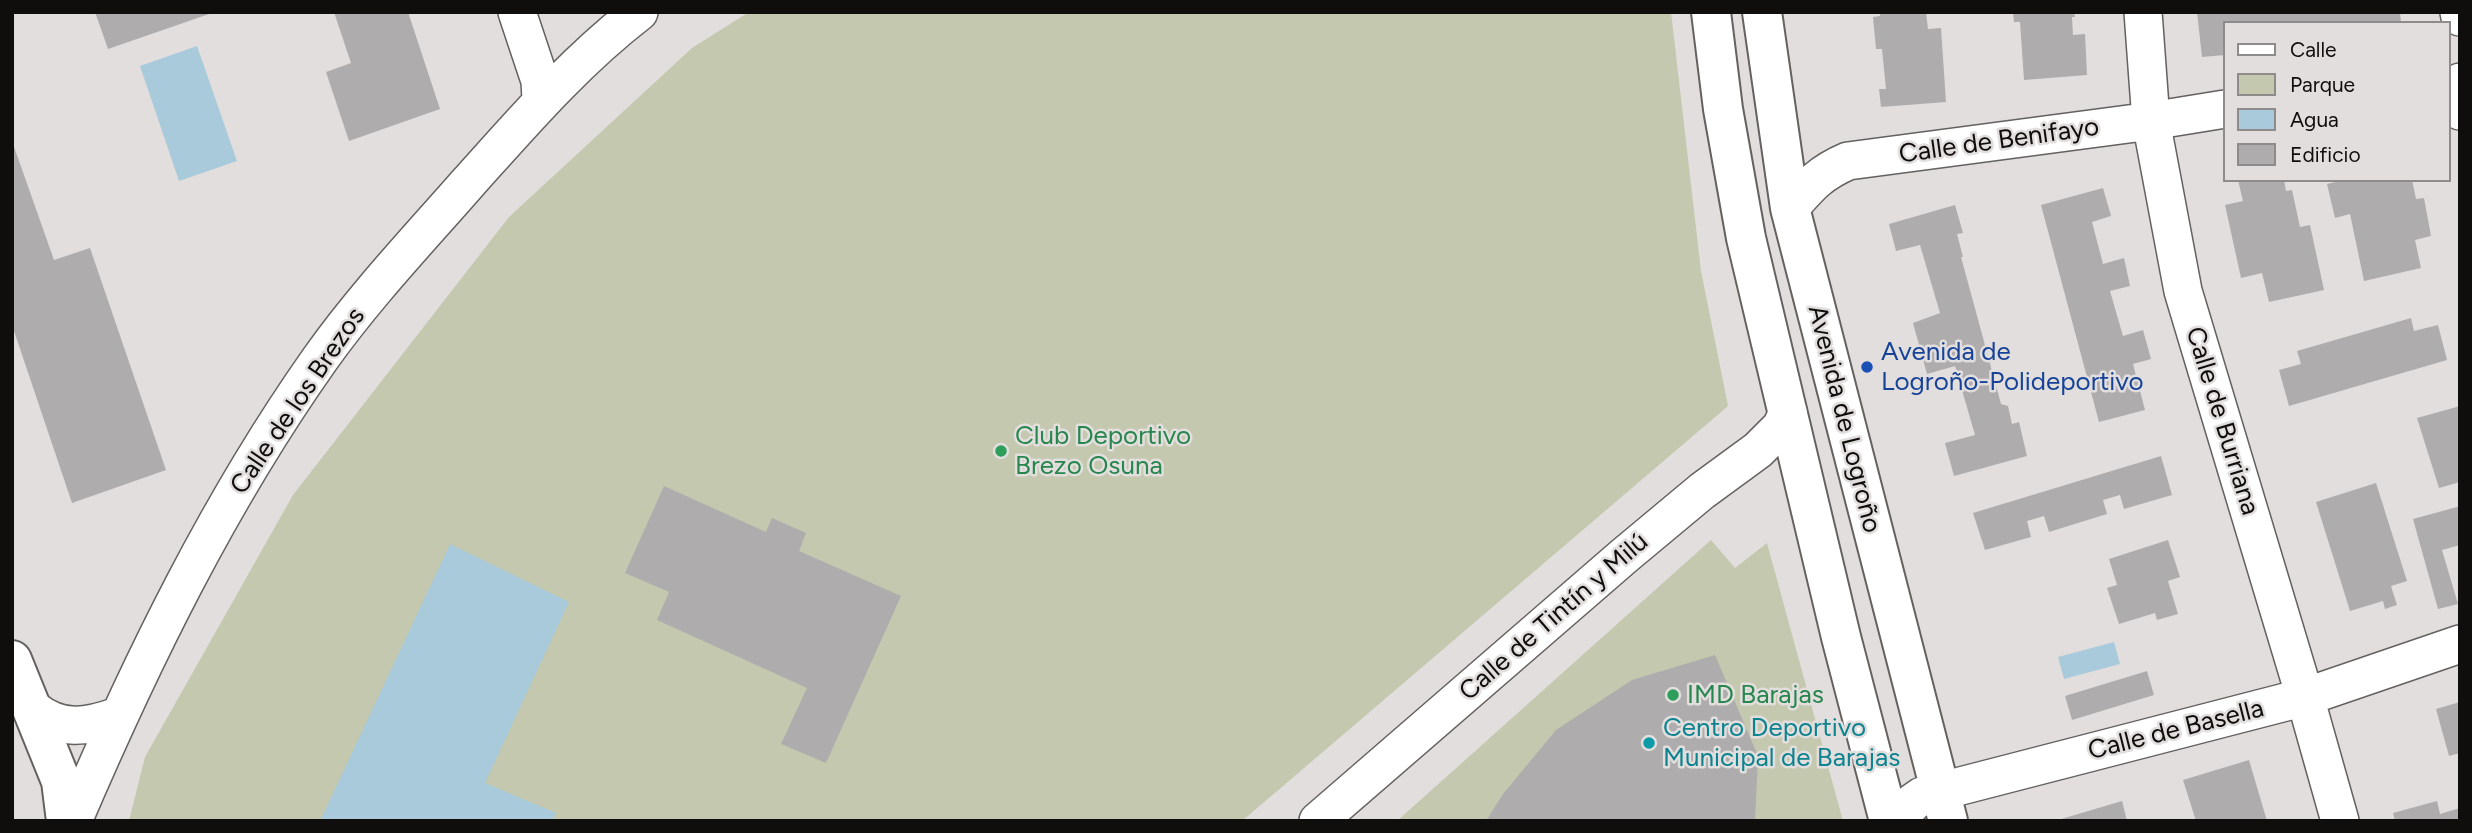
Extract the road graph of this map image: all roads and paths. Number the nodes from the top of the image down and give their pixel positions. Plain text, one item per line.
1 (517, 12) edge
2 (639, 12) edge
3 (1711, 12) edge
4 (1762, 12) edge
5 (2143, 12) edge
6 (2460, 82) edge
7 (541, 100) junction
8 (2224, 109) edge
9 (2460, 111) edge
10 (2151, 121) junction
11 (1790, 208) junction
12 (1788, 412) junction
13 (2460, 644) edge
14 (12, 660) edge
15 (2305, 697) junction
16 (33, 709) junction
17 (118, 716) junction
18 (1944, 806) edge
19 (66, 821) edge
20 (73, 821) edge
21 (1318, 821) edge
22 (1889, 821) edge
23 (1899, 821) edge
24 (2340, 821) edge

1 - 7 street
2 - 7 street, Calle de los Brezos
3 - 12 main road, Avenida de Logroño
4 - 11 main road, Avenida de Logroño
5 - 10 street, Calle de Burriana
6 - 9 street
7 - 17 street, Calle de los Brezos
8 - 10 street, Calle de Benifayo
10 - 11 street, Calle de Benifayo
10 - 15 street, Calle de Burriana
11 - 18 main road, Avenida de Logroño
12 - 21 street, Calle de Tintín y Milú
12 - 22 main road, Avenida de Logroño
13 - 15 street, Calle de Basella
14 - 16 main road
15 - 18 street, Calle de Basella
15 - 24 street, Calle de Burriana
16 - 17 street
16 - 19 main road
17 - 20 street, Calle de los Brezos
18 - 23 street, Calle de Basella

